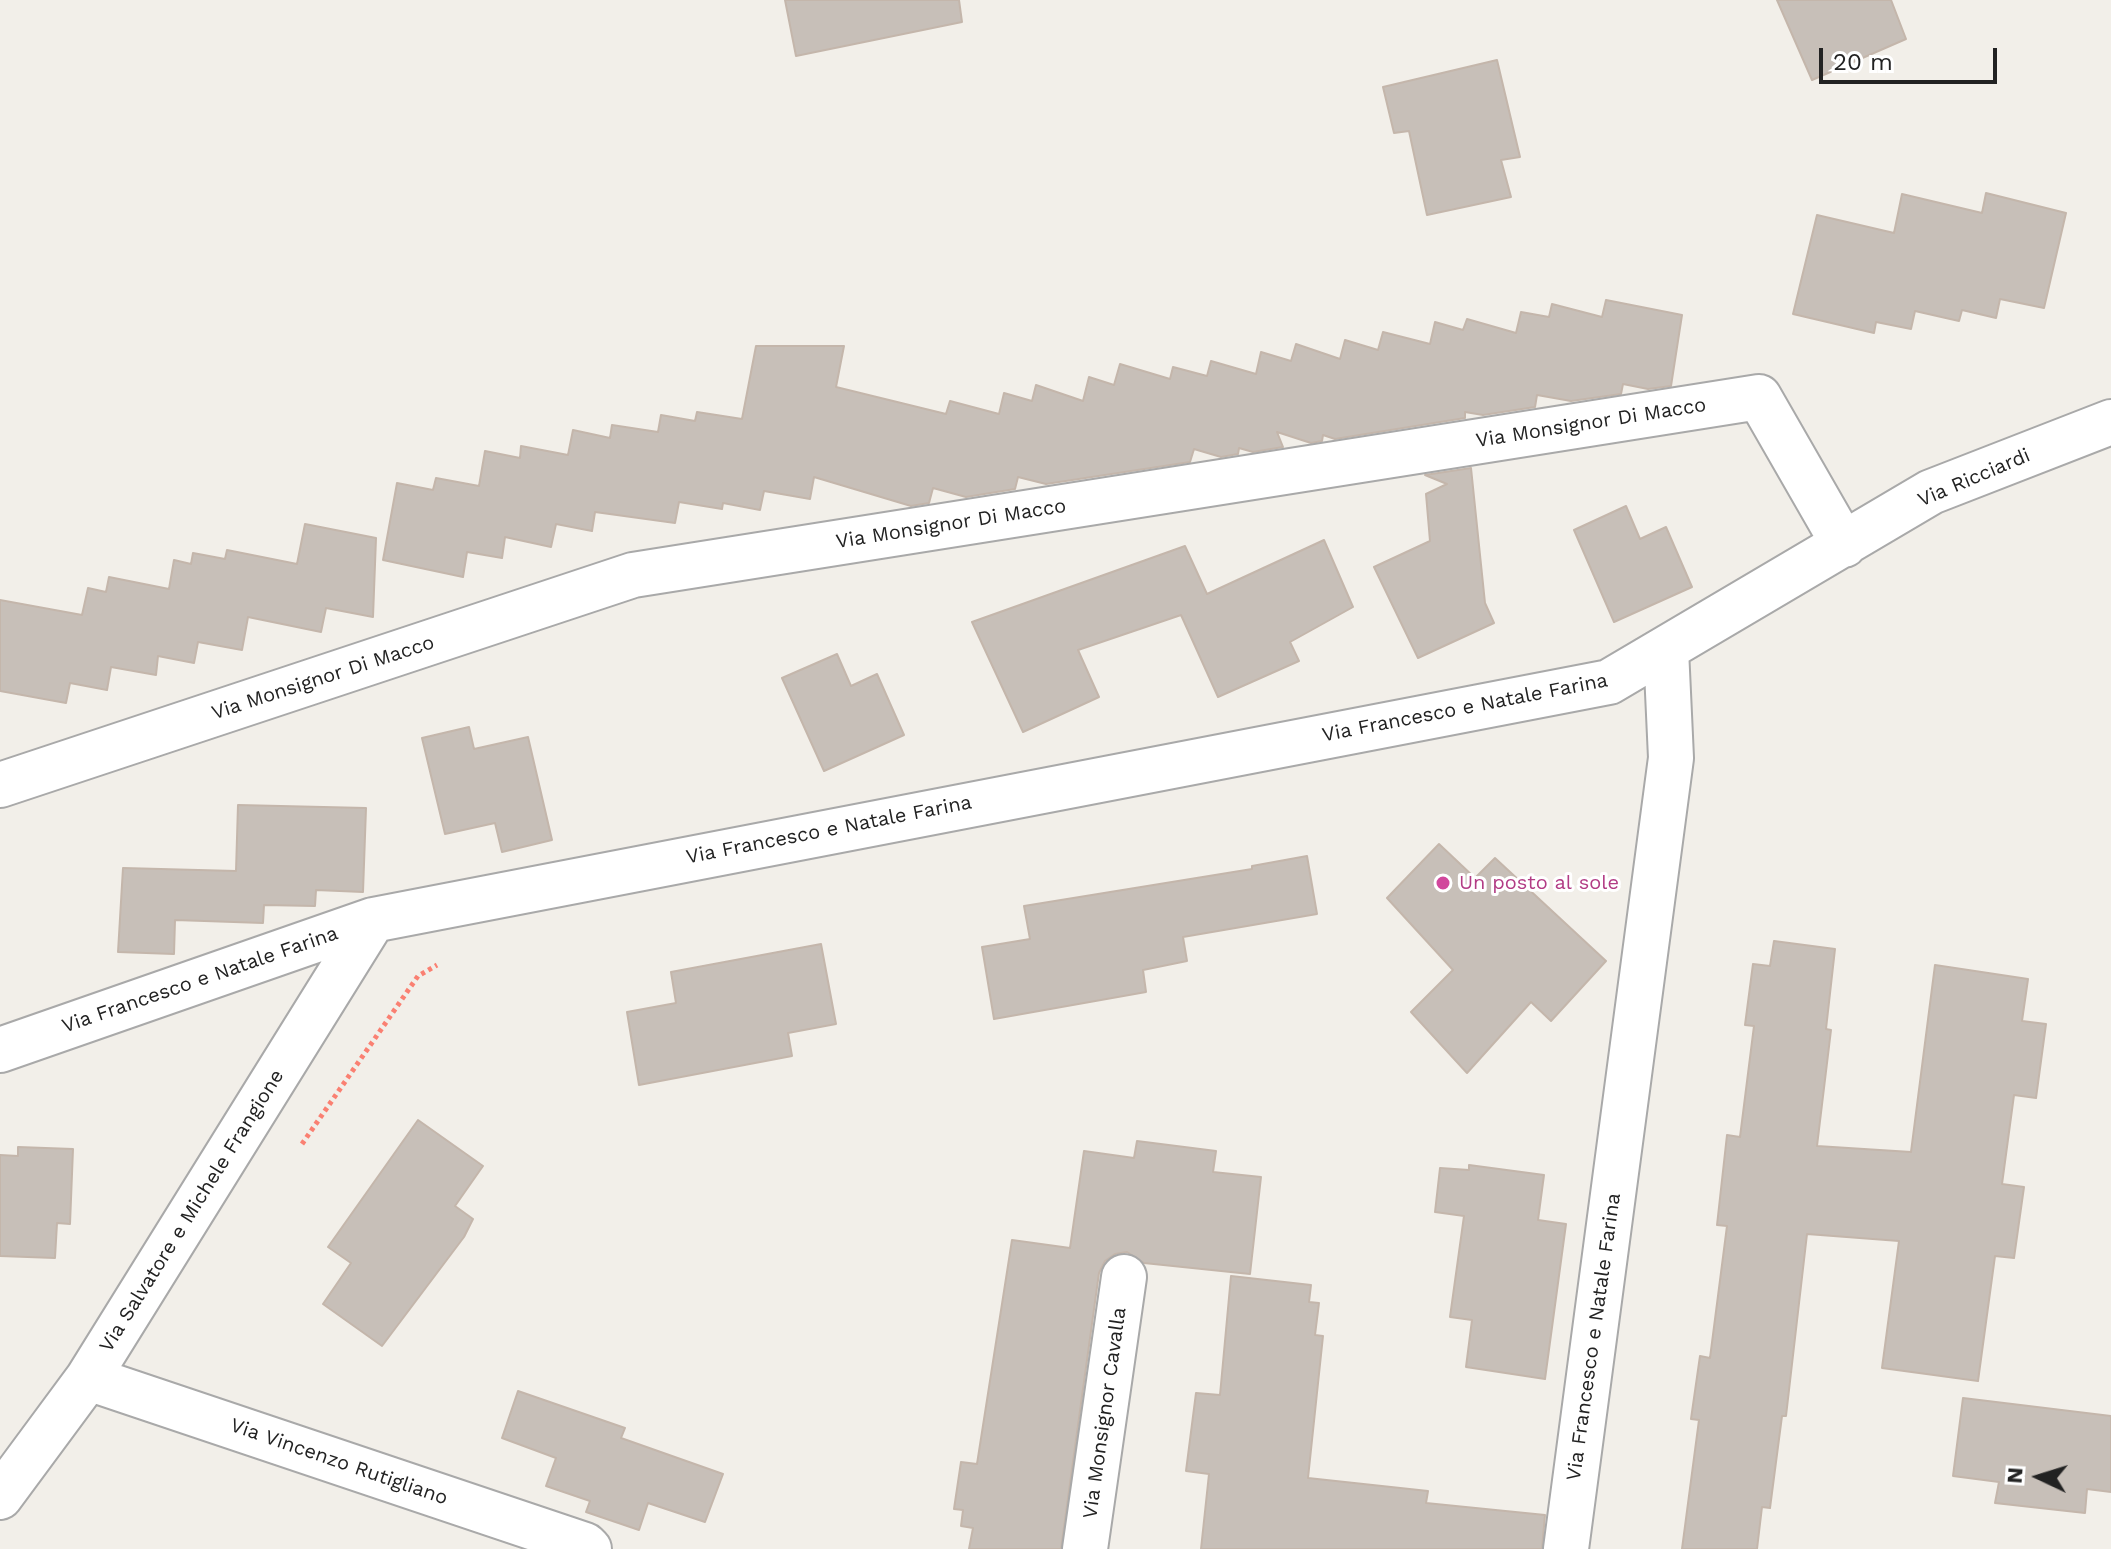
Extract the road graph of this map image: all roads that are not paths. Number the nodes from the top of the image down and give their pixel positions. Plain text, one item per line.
1 (2111, 422) edge
2 (1844, 545) junction
3 (1666, 649) junction
4 (0, 785) edge
5 (373, 920) junction
6 (0, 1050) edge
7 (1124, 1277) dead end
8 (88, 1378) junction
9 (0, 1497) edge
10 (518, 1536) edge
11 (589, 1549) edge
12 (1085, 1549) edge
13 (1566, 1549) edge

1 - 2 street, Via Ricciardi
2 - 3 street, Via Francesco e Natale Farina
2 - 4 street, Via Monsignor Di Macco
3 - 5 street, Via Francesco e Natale Farina
3 - 13 street, Via Francesco e Natale Farina
5 - 6 street, Via Francesco e Natale Farina
5 - 8 street, Via Salvatore e Michele Frangione
7 - 12 street, Via Monsignor Cavalla
8 - 9 street, Via Salvatore e Michele Frangione
8 - 10 street, Via Vincenzo Rutigliano
10 - 11 street, Via Vincenzo Rutigliano

